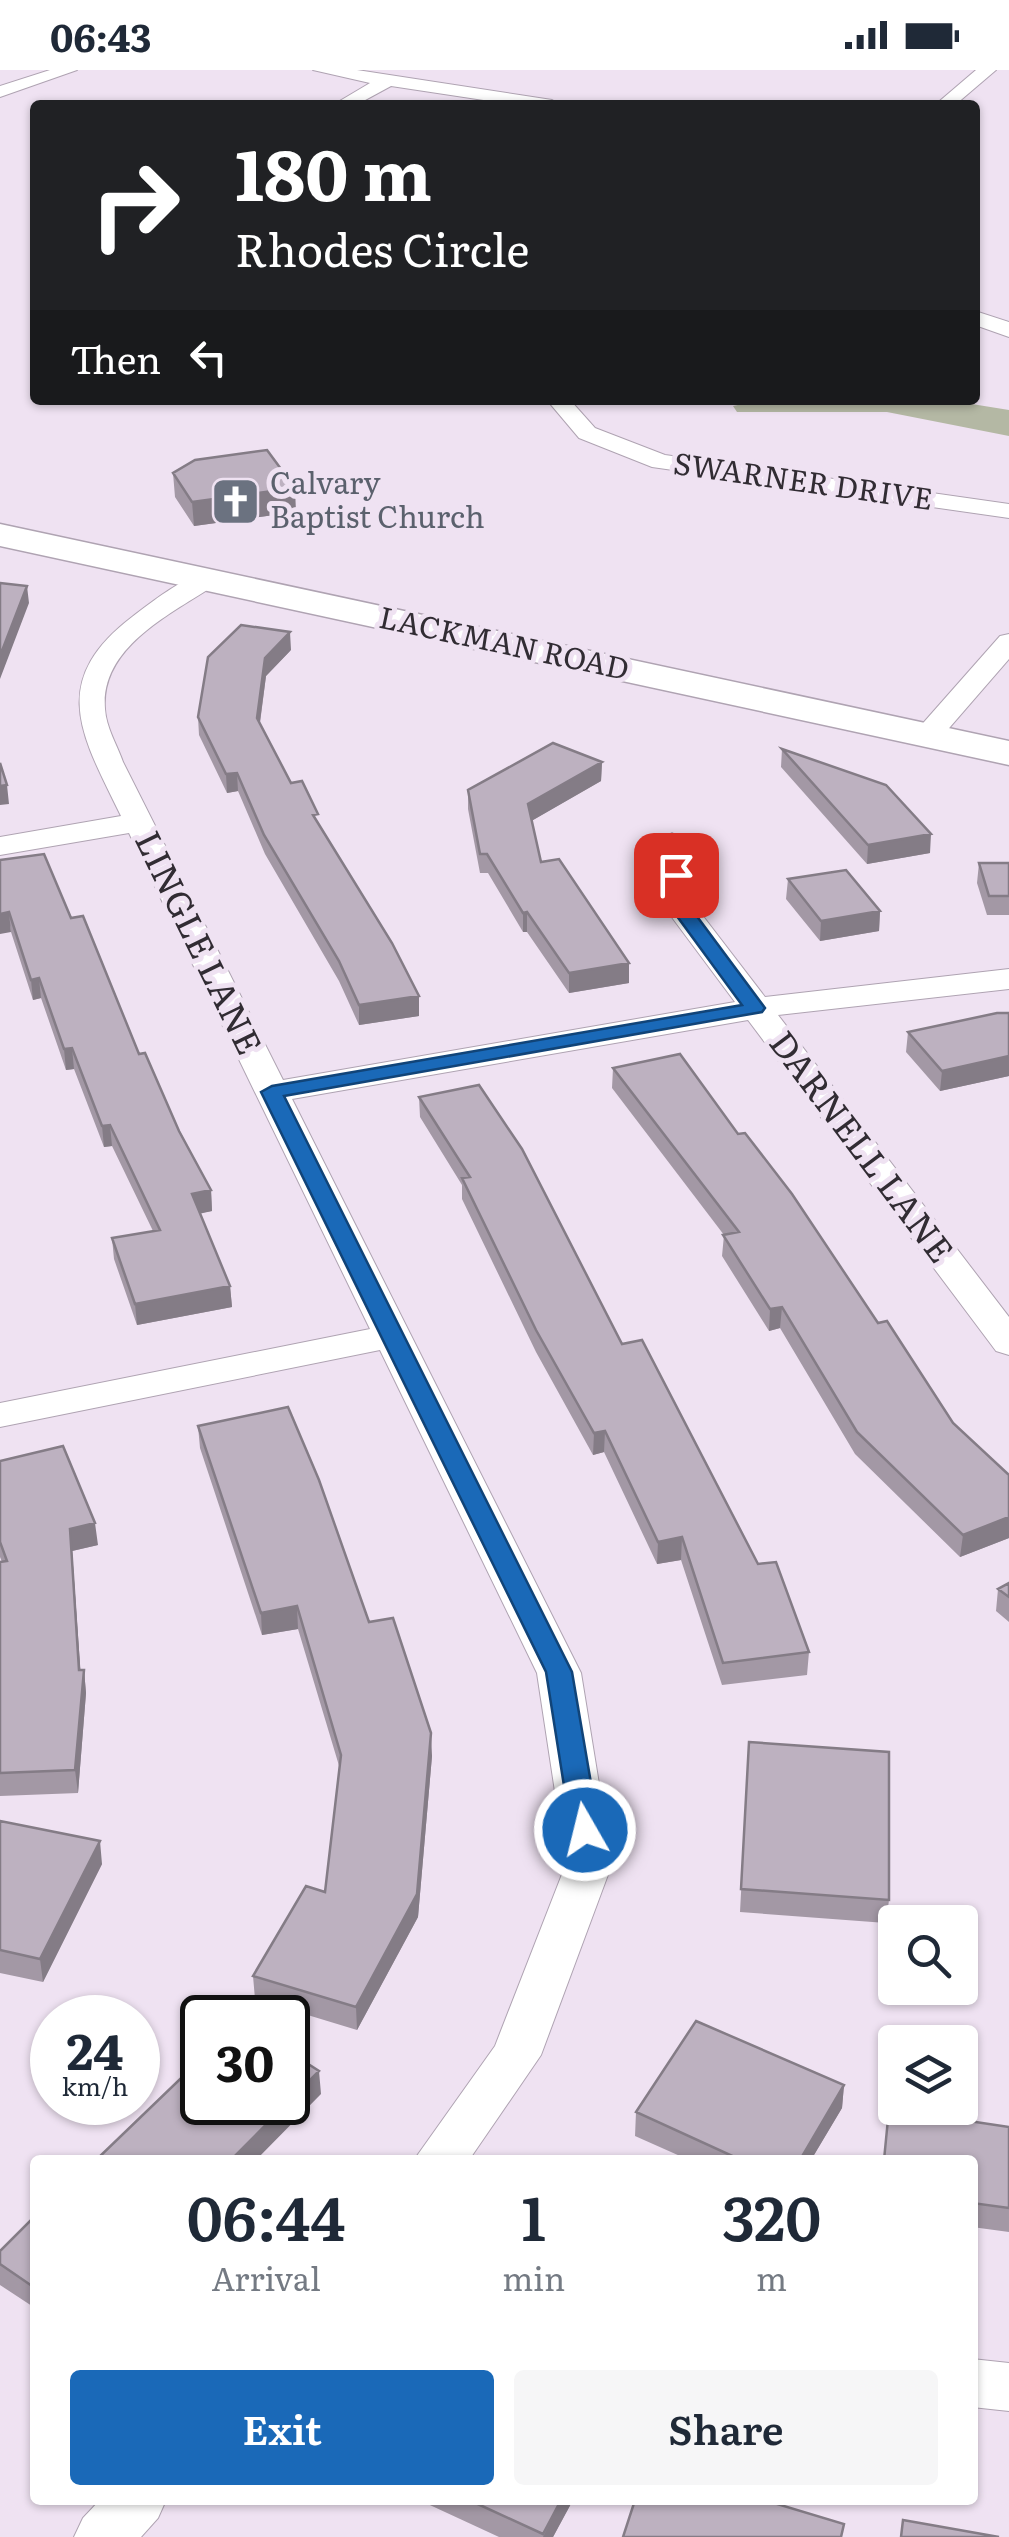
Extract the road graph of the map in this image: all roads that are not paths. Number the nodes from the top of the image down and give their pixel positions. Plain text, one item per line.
1 (68, 70) edge
2 (322, 70) edge
3 (987, 72) edge
4 (1009, 77) edge
5 (388, 80) junction
6 (0, 92) edge
7 (351, 100) edge
8 (519, 100) edge
9 (951, 100) edge
10 (1009, 308) edge
11 (980, 318) edge
12 (1009, 330) edge
13 (562, 405) edge
14 (1009, 510) edge
15 (0, 535) edge
16 (206, 580) junction
17 (1009, 642) edge
18 (927, 736) junction
19 (1009, 753) edge
20 (138, 822) junction
21 (672, 842) dead end
22 (0, 846) edge
23 (1009, 978) edge
24 (755, 1008) junction
25 (272, 1092) junction
26 (393, 1336) junction
27 (1009, 1343) edge
28 (0, 1415) edge
29 (444, 2155) edge
30 (978, 2384) edge
31 (1009, 2387) edge
32 (133, 2505) edge
33 (104, 2537) edge

1 - 6 street
2 - 5 street
3 - 4 street
3 - 9 street
5 - 7 street
5 - 8 street
10 - 11 street
11 - 12 street
13 - 14 street, SWARNER DRIVE
15 - 16 main road, LACKMAN ROAD
16 - 18 main road, LACKMAN ROAD
16 - 20 street, LINGLE LANE
17 - 18 street
18 - 19 main road, LACKMAN ROAD
20 - 22 street
20 - 25 street, LINGLE LANE
21 - 24 street, DARNELL LANE
23 - 24 street
24 - 25 street
24 - 27 street, DARNELL LANE
25 - 26 street, LINGLE LANE
26 - 28 street
26 - 29 street, LINGLE LANE
30 - 31 street
32 - 33 street

